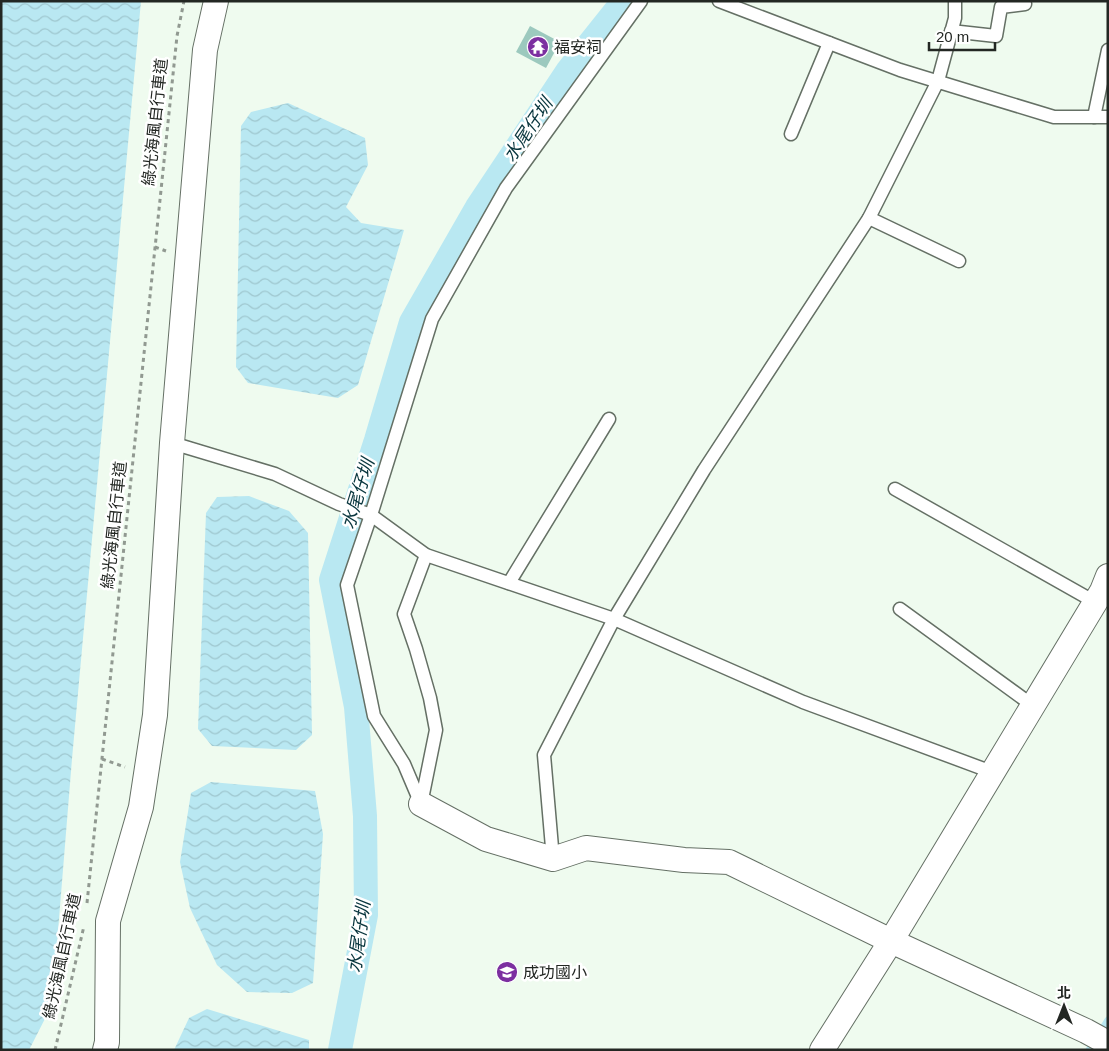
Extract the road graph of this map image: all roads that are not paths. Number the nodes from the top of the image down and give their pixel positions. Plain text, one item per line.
1 (216, 1) edge
2 (642, 1) edge
3 (718, 1) edge
4 (955, 1) edge
5 (1025, 4) dead end
6 (951, 31) junction
7 (828, 43) junction
8 (1108, 50) edge
9 (938, 81) junction
10 (1108, 116) edge
11 (1094, 117) junction
12 (791, 134) dead end
13 (869, 218) junction
14 (959, 260) dead end
15 (609, 419) dead end
16 (172, 443) junction
17 (895, 490) dead end
18 (371, 515) junction
19 (426, 555) junction
20 (509, 583) junction
21 (1103, 589) edge
22 (900, 609) dead end
23 (614, 619) junction
24 (1032, 705) junction
25 (992, 772) junction
26 (420, 804) junction
27 (553, 859) junction
28 (891, 941) junction
29 (1108, 1043) edge
30 (105, 1050) edge
31 (822, 1050) edge

1 - 16 street
2 - 18 lane
3 - 7 lane
4 - 6 lane
5 - 6 lane
6 - 9 lane
7 - 9 lane
7 - 12 lane
8 - 11 lane
9 - 11 lane
9 - 13 lane
10 - 11 lane
13 - 14 lane
13 - 23 lane
15 - 20 lane
16 - 18 lane
16 - 30 street
17 - 21 lane
18 - 19 lane
18 - 26 lane
19 - 20 lane
19 - 26 lane
20 - 23 lane
21 - 24 street
22 - 24 lane
23 - 25 lane
23 - 27 lane
24 - 25 street
25 - 28 street
26 - 27 street
27 - 28 street
28 - 29 street
28 - 31 street

